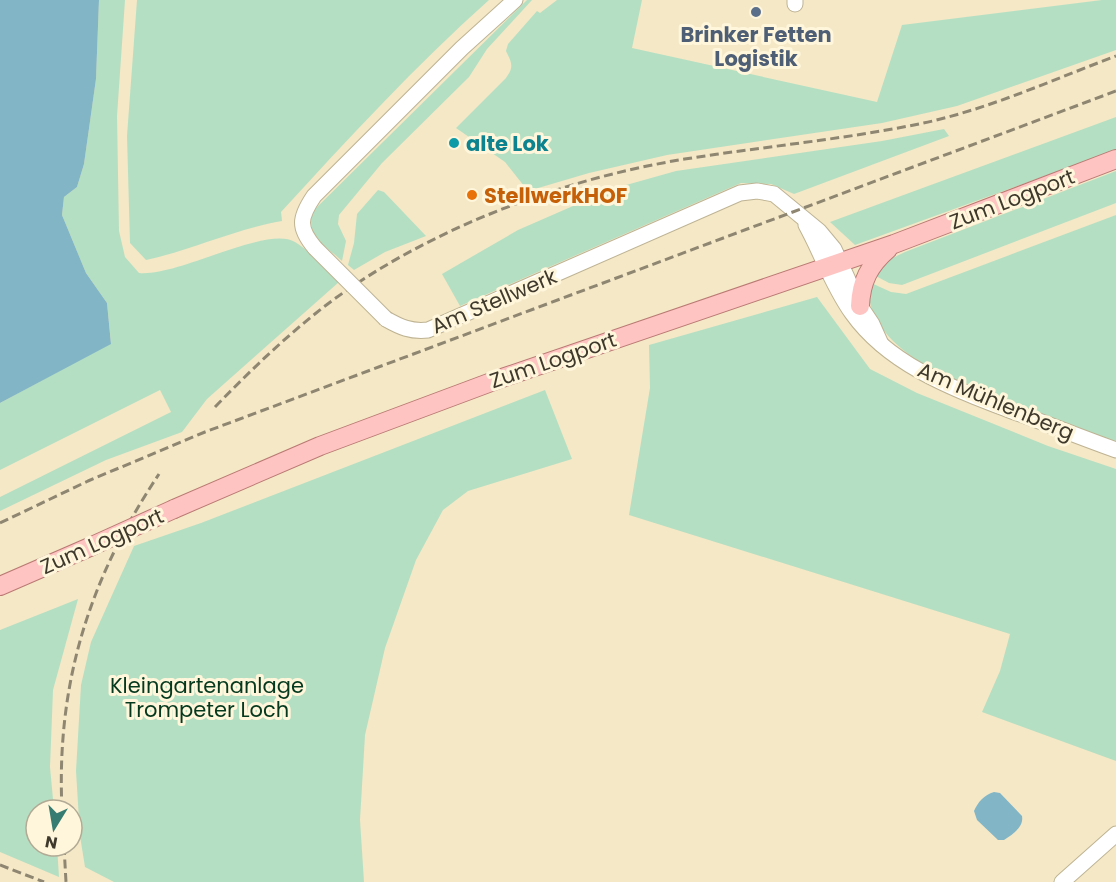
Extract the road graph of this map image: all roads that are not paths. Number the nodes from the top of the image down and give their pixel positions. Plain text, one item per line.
1 (515, 0) edge
2 (1116, 159) edge
3 (894, 244) junction
4 (832, 266) junction
5 (860, 306) junction
6 (881, 344) junction
7 (1116, 450) edge
8 (0, 586) edge
9 (1116, 834) edge
10 (1062, 882) edge

1 - 4 street, Am Stellwerk, bridge
2 - 3 main road, Zum Logport
3 - 4 main road, Zum Logport
3 - 5 main road
4 - 5 street, Am Mühlenberg
4 - 6 street, Am Mühlenberg
4 - 8 main road, Zum Logport, bridge
5 - 6 street, Am Mühlenberg
6 - 7 street, Am Mühlenberg
9 - 10 street

